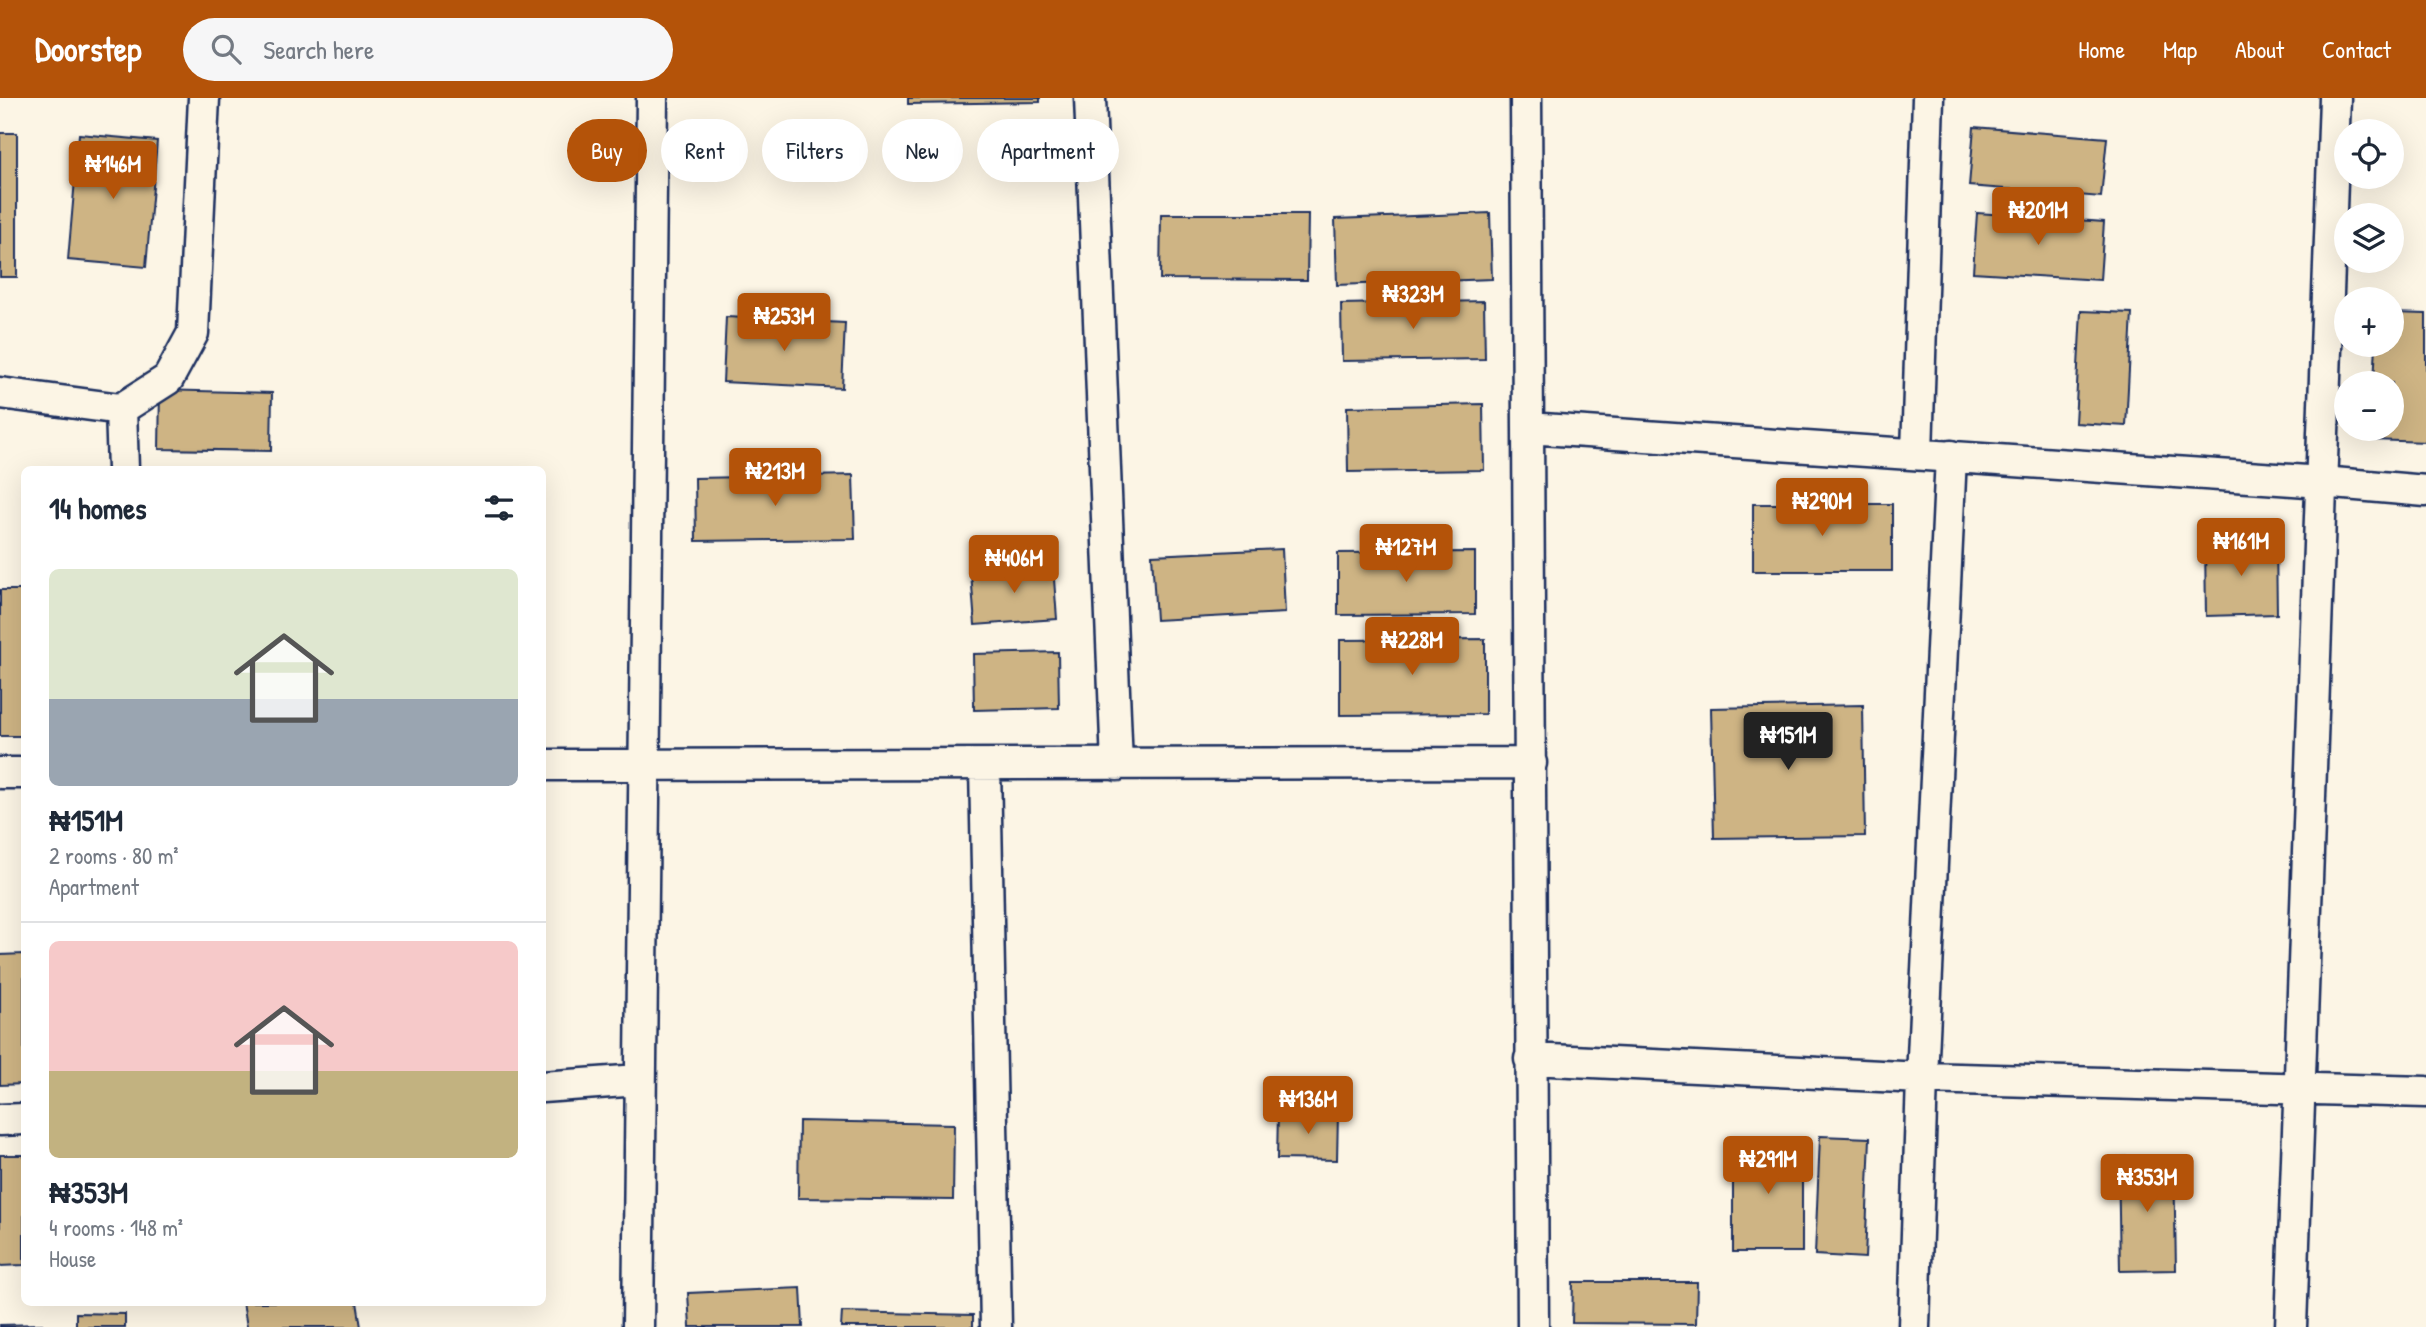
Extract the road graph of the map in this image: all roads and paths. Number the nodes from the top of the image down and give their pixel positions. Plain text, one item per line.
1 (204, 98) edge
2 (652, 98) edge
3 (1090, 98) edge
4 (1526, 98) edge
5 (1928, 98) edge
6 (2335, 98) edge
7 (0, 393) edge
8 (121, 409) junction
9 (1528, 428) junction
10 (1917, 454) junction
11 (1951, 456) junction
12 (123, 466) edge
13 (2322, 482) junction
14 (2426, 491) edge
15 (1531, 763) junction
16 (546, 765) edge
17 (1117, 765) junction
18 (645, 766) junction
19 (985, 766) junction
20 (0, 773) edge
21 (21, 773) edge
22 (1530, 1059) junction
23 (1922, 1078) junction
24 (639, 1080) junction
25 (546, 1087) edge
26 (2298, 1087) junction
27 (2426, 1092) edge
28 (21, 1119) edge
29 (0, 1120) edge
30 (638, 1327) edge
31 (996, 1327) edge
32 (1532, 1327) edge
33 (1914, 1327) edge
34 (2291, 1327) edge

1 - 8 street
2 - 18 street
3 - 17 street
4 - 9 street
5 - 10 street
6 - 13 street
7 - 8 street
8 - 12 street
9 - 10 street
9 - 15 street
10 - 11 street
11 - 13 street
11 - 23 street
13 - 14 street
13 - 26 street
15 - 17 street
15 - 22 street
16 - 18 street
17 - 19 street
18 - 19 street
18 - 24 street
19 - 31 street
20 - 21 street
22 - 23 street
22 - 32 street
23 - 26 street
23 - 33 street
24 - 25 street
24 - 30 street
26 - 27 street
26 - 34 street
28 - 29 street

